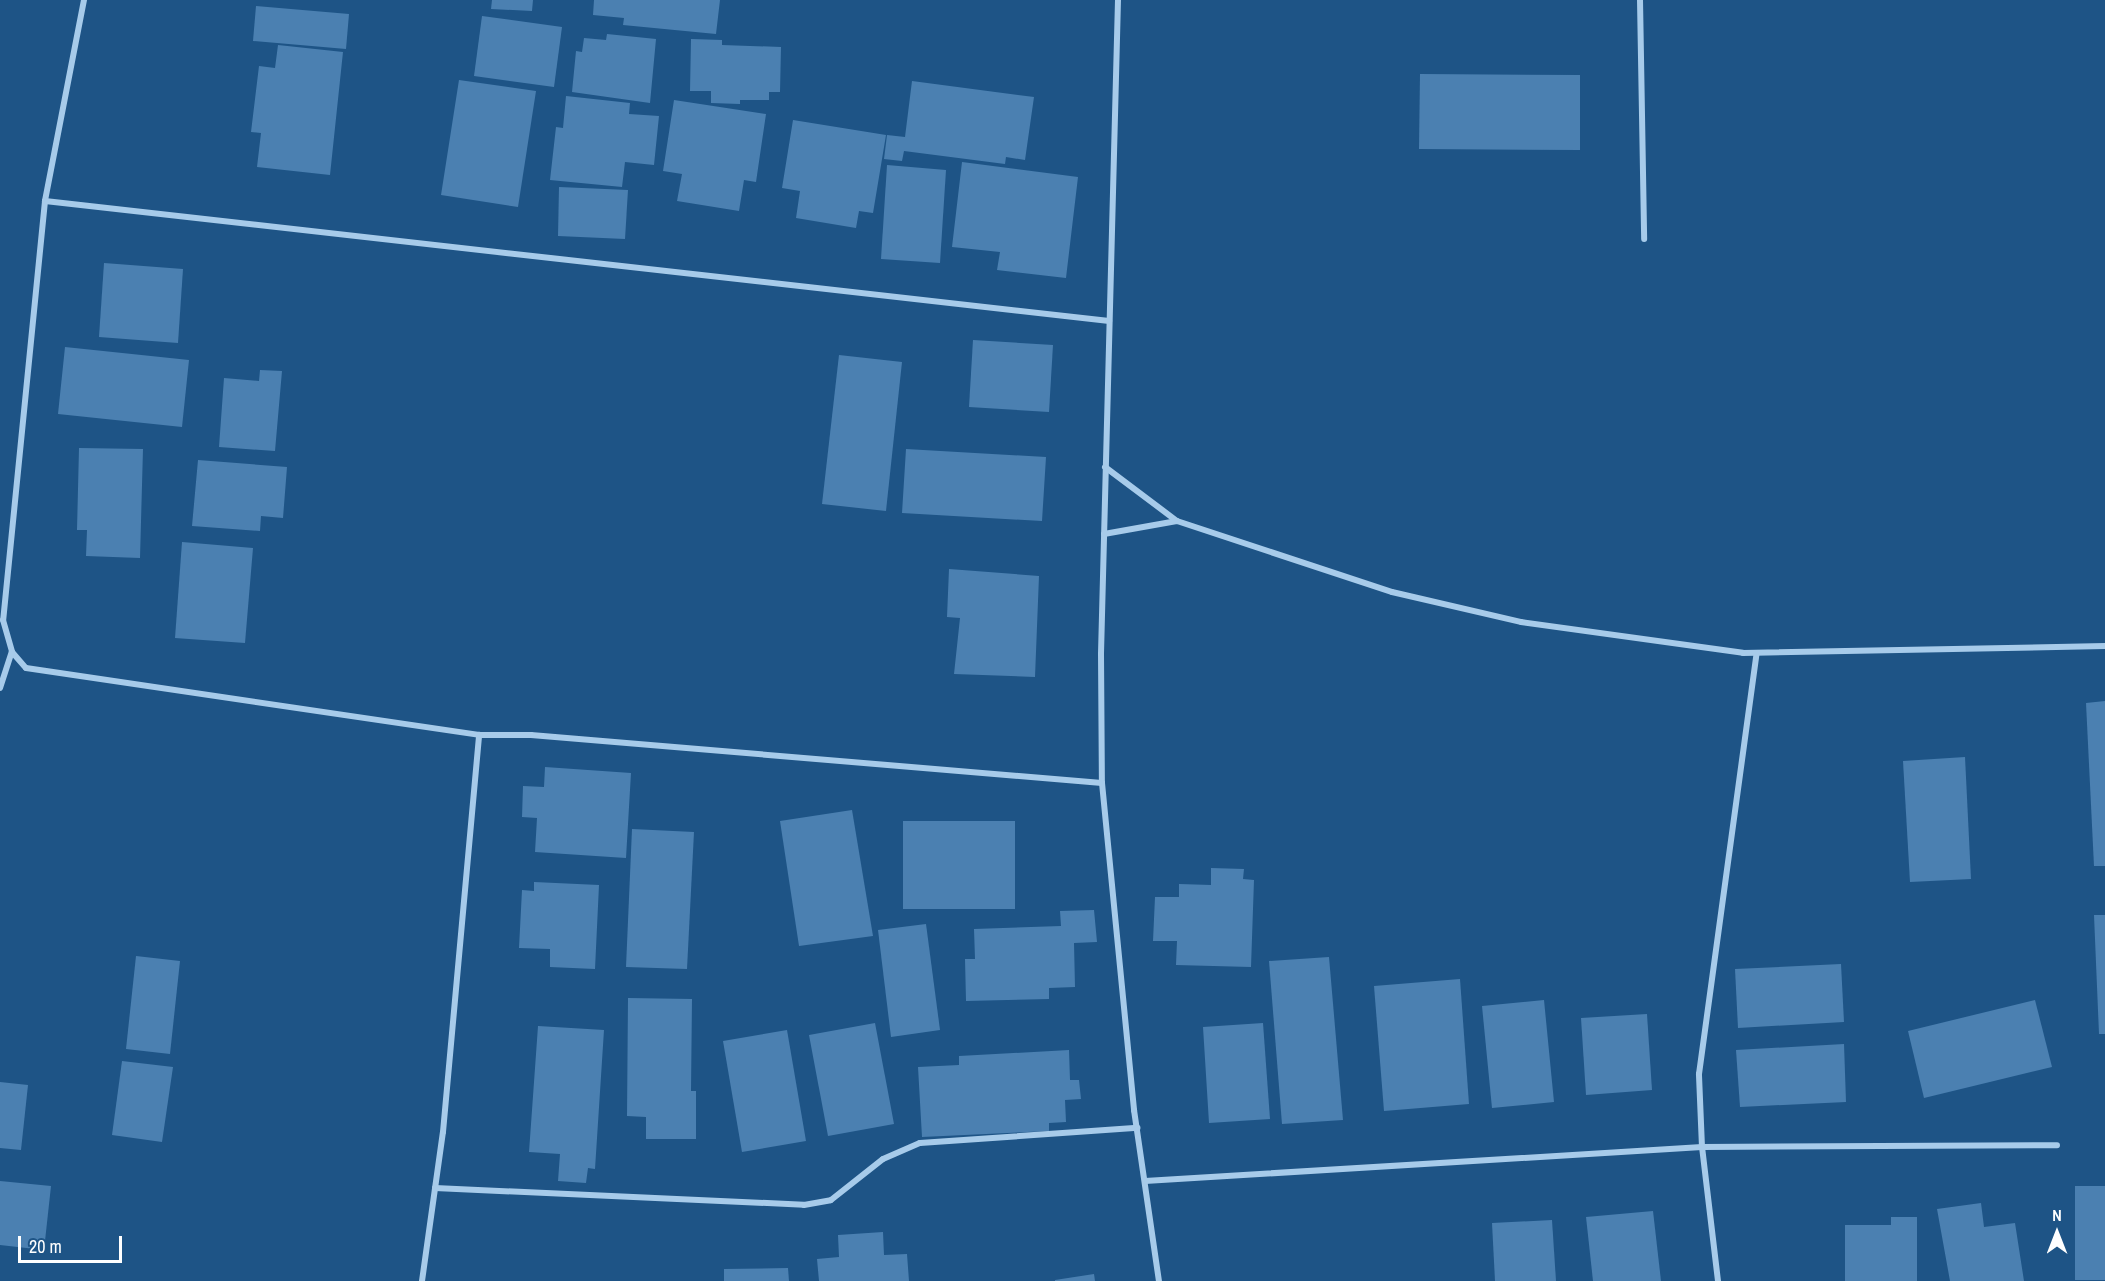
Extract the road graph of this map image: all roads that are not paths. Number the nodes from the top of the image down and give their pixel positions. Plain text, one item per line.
1 (84, 0) edge
2 (1118, 0) edge
3 (1640, 0) edge
4 (45, 201) junction
5 (1644, 239) dead end
6 (1109, 321) junction
7 (1105, 467) junction
8 (1177, 520) junction
9 (1104, 534) junction
10 (2105, 646) edge
11 (12, 652) junction
12 (1757, 653) junction
13 (0, 688) edge
14 (479, 735) junction
15 (1102, 783) junction
16 (1137, 1128) junction
17 (2057, 1145) dead end
18 (1702, 1147) junction
19 (1145, 1181) junction
20 (435, 1188) junction
21 (422, 1281) edge
22 (1159, 1281) edge
23 (1718, 1281) edge

1 - 4 street
2 - 6 street
3 - 5 street
4 - 6 street
4 - 11 street
6 - 7 street
7 - 8 street
7 - 9 street
8 - 9 street
8 - 12 street
9 - 15 street
10 - 12 street
11 - 13 street
11 - 14 street
12 - 18 street
14 - 15 street
14 - 20 street
15 - 16 street
16 - 19 street
16 - 20 street
17 - 18 street
18 - 19 street
18 - 23 street
19 - 22 street
20 - 21 street

